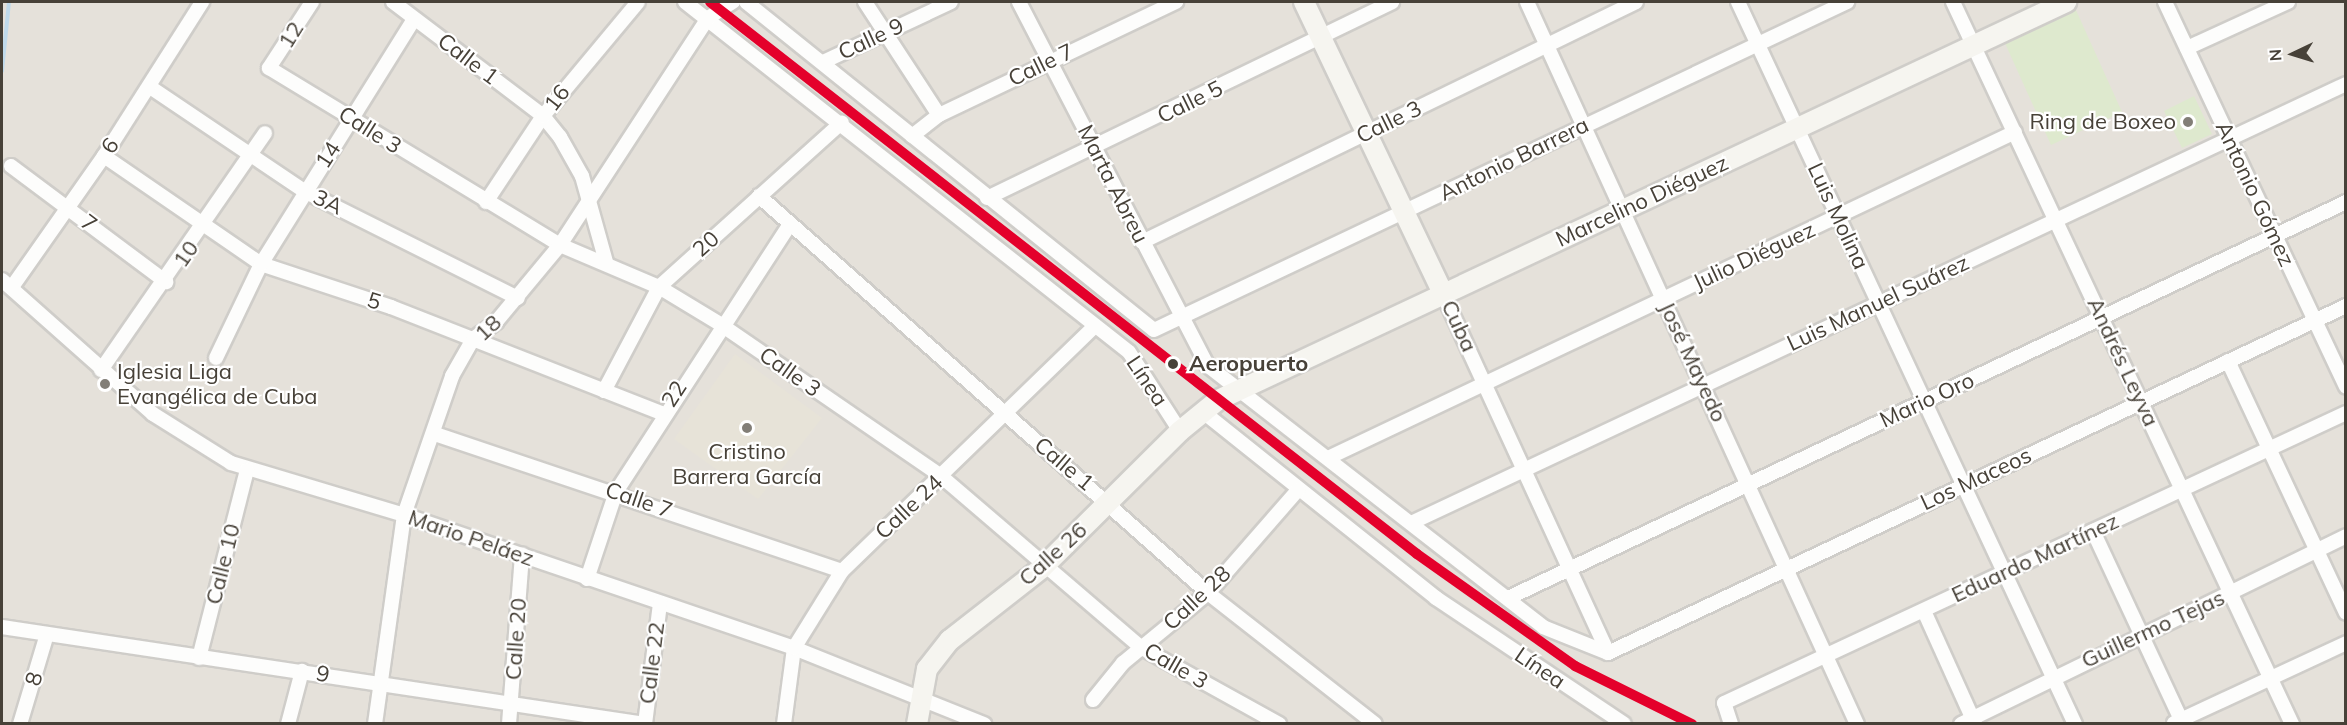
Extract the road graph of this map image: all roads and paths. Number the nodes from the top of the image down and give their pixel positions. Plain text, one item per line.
1 (202, 2) edge
2 (312, 2) edge
3 (393, 2) edge
4 (638, 2) edge
5 (686, 2) edge
6 (733, 2) edge
7 (746, 2) edge
8 (866, 2) edge
9 (951, 2) edge
10 (1019, 2) edge
11 (1176, 2) edge
12 (1304, 2) edge
13 (1392, 2) edge
14 (1527, 2) edge
15 (1636, 2) edge
16 (1738, 2) edge
17 (1847, 2) edge
18 (1953, 2) edge
19 (2066, 2) edge
20 (2165, 2) edge
21 (2288, 2) edge
22 (708, 18) junction
23 (414, 19) junction
24 (882, 34) junction
25 (1321, 38) junction
26 (1547, 44) junction
27 (1758, 44) junction
28 (1973, 45) junction
29 (2187, 48) junction
30 (1049, 60) junction
31 (823, 62) junction
32 (270, 68) joint
33 (2346, 84) edge
34 (150, 87) junction
35 (939, 115) junction
36 (543, 116) junction
37 (352, 119) junction
38 (842, 122) junction
39 (1583, 126) junction
40 (1797, 128) junction
41 (2015, 132) junction
42 (265, 133) dead end
43 (1366, 133) junction
44 (912, 136) junction
45 (2229, 139) junction
46 (1095, 148) junction
47 (104, 156) junction
48 (251, 156) junction
49 (11, 166) dead end
50 (304, 191) junction
51 (759, 196) junction
52 (590, 198) junction
53 (987, 198) junction
54 (486, 202) junction
55 (2346, 202) edge
56 (67, 206) junction
57 (1621, 210) junction
58 (1404, 212) junction
59 (1838, 216) junction
60 (2056, 220) junction
61 (790, 224) junction
62 (204, 227) junction
63 (2275, 236) junction
64 (1143, 242) junction
65 (560, 245) junction
66 (606, 262) junction
67 (261, 264) junction
68 (166, 282) junction
69 (7, 283) edge
70 (659, 287) junction
71 (1443, 294) junction
72 (518, 298) junction
73 (1664, 299) junction
74 (1879, 303) junction
75 (2346, 306) edge
76 (1182, 317) junction
77 (2102, 317) junction
78 (2315, 321) junction
79 (720, 324) junction
80 (1094, 327) junction
81 (473, 339) junction
82 (216, 358) dead end
83 (2228, 361) junction
84 (1207, 366) joint
85 (101, 370) junction
86 (1486, 383) junction
87 (1704, 385) junction
88 (2346, 386) edge
89 (1240, 390) junction
90 (604, 391) junction
91 (1925, 401) junction
92 (2141, 402) junction
93 (1210, 406) junction
94 (662, 413) junction
95 (2346, 413) edge
96 (1007, 416) junction
97 (1179, 430) junction
98 (435, 434) junction
99 (2270, 448) junction
100 (1330, 458) junction
101 (1526, 468) junction
102 (247, 470) junction
103 (941, 476) junction
104 (1749, 484) junction
105 (1964, 484) junction
106 (2183, 489) junction
107 (1298, 490) junction
108 (615, 492) junction
109 (1109, 502) junction
110 (405, 515) junction
111 (1411, 523) junction
112 (2093, 531) junction
113 (2346, 537) edge
114 (2318, 550) junction
115 (522, 554) junction
116 (1787, 567) junction
117 (1042, 568) junction
118 (1570, 568) junction
119 (842, 571) junction
120 (2004, 571) junction
121 (587, 579) junction
122 (1208, 593) junction
123 (2230, 593) junction
124 (1508, 598) junction
125 (660, 603) junction
126 (1924, 611) junction
127 (2346, 613) edge
128 (2, 627) edge
129 (47, 634) junction
130 (2142, 636) junction
131 (2346, 643) edge
132 (794, 648) junction
133 (1142, 648) junction
134 (1608, 653) junction
135 (1827, 657) junction
136 (199, 658) junction
137 (302, 671) junction
138 (2054, 676) junction
139 (2271, 678) junction
140 (379, 682) junction
141 (920, 695) junction
142 (1093, 700) dead end
143 (511, 703) junction
144 (1970, 722) edge
145 (2177, 722) edge
146 (20, 723) edge
147 (288, 723) edge
148 (375, 723) edge
149 (508, 723) edge
150 (645, 723) edge
151 (784, 723) edge
152 (918, 723) edge
153 (984, 723) edge
154 (1279, 723) edge
155 (1375, 723) edge
156 (1621, 723) edge
157 (1731, 723) edge
158 (1857, 723) edge
159 (2075, 723) edge
160 (2292, 723) edge

1 - 34 street, 6
2 - 32 street, 12
3 - 23 street, Calle 1
4 - 36 street, 16
5 - 22 street, Línea
6 - 22 street
7 - 31 street, Línea
8 - 24 street
9 - 24 street, Calle 9
10 - 30 street, Marta Abreu
11 - 30 street, Calle 7
12 - 25 street, Cuba
13 - 25 street, Calle 5
14 - 26 street, José Mayedo
15 - 26 street, Calle 3
16 - 27 street, Luis Molina
17 - 27 street, Antonio Barrera
18 - 28 street, Andrés Leyva
19 - 28 street, Marcelino Diéguez
20 - 29 street, Antonio Gómez
21 - 29 street
22 - 38 street, Línea
22 - 52 street, 18
23 - 36 street, Calle 1
23 - 37 street, 14
24 - 31 street, Calle 9
24 - 35 street
25 - 43 street, Cuba
25 - 46 street, Calle 5
26 - 39 street, José Mayedo
26 - 43 street, Calle 3
27 - 39 street, Antonio Barrera
27 - 40 street, Luis Molina
28 - 40 street, Marcelino Diéguez
28 - 41 street, Andrés Leyva
29 - 45 street, Antonio Gómez
30 - 35 street, Calle 7
30 - 46 street, Marta Abreu
31 - 44 street, Línea
32 - 37 street, Calle 3
33 - 45 street, Luis Manuel Suárez
34 - 47 street, 6
34 - 48 street, 3A
35 - 44 street, Calle 7
36 - 52 street, Calle 1
36 - 54 street, 16
37 - 50 street, 14
37 - 54 street, Calle 3
38 - 51 street, 20
38 - 80 street, Línea
39 - 57 street, José Mayedo
39 - 58 street, Antonio Barrera
40 - 57 street, Marcelino Diéguez
40 - 59 street, Luis Molina
41 - 59 street, Julio Diéguez
41 - 60 street, Andrés Leyva
42 - 48 street, 10
43 - 58 street, Cuba
43 - 64 street, Calle 3
44 - 53 street, Línea
45 - 60 street, Luis Manuel Suárez
45 - 63 street, Antonio Gómez
46 - 53 street, Calle 5
46 - 64 street, Marta Abreu
47 - 56 street, 6
47 - 62 street, 5
48 - 50 street, 3A
48 - 62 street, 10
49 - 56 street, 7
50 - 67 street, 14
50 - 72 street, 3A
51 - 61 street, Calle 1
51 - 70 street, 20
52 - 65 street, 18
52 - 66 street, Calle 1
53 - 76 street, Línea
54 - 65 street, Calle 3
55 - 63 street, Mario Oro
56 - 68 street, 7
56 - 69 street, 6
57 - 71 street, Marcelino Diéguez
57 - 73 street, José Mayedo
58 - 71 street, Cuba
58 - 76 street, Antonio Barrera
59 - 73 street, Julio Diéguez
59 - 74 street, Luis Molina
60 - 74 street, Luis Manuel Suárez
60 - 77 street, Andrés Leyva
61 - 79 street, 22
61 - 96 street, Calle 1
62 - 67 street, 5
62 - 68 street, 10
63 - 77 street, Mario Oro
63 - 78 street, Antonio Gómez
64 - 76 street, Marta Abreu
65 - 66 street, Calle 3
65 - 72 street, 18
66 - 70 street, Calle 3
67 - 81 street, 5
67 - 82 street, 14
68 - 85 street, 10
69 - 85 street, Mario Peláez
70 - 79 street, Calle 3
70 - 90 street, 20
71 - 86 street, Cuba
71 - 89 street, Marcelino Diéguez
72 - 81 street, 18
73 - 86 street, Julio Diéguez
73 - 87 street, José Mayedo
74 - 87 street, Luis Manuel Suárez
74 - 91 street, Luis Molina
75 - 78 street, Los Maceos
76 - 84 street, Marta Abreu
77 - 91 street, Mario Oro
77 - 92 street, Andrés Leyva
78 - 83 street, Los Maceos
78 - 88 street, Antonio Gómez
79 - 94 street, 22
79 - 103 street, Calle 3
80 - 96 street, Calle 24
80 - 97 street, Línea
81 - 90 street, 5
81 - 98 street, 18
83 - 92 street, Los Maceos
83 - 99 street
84 - 89 street, Línea
85 - 102 street, Mario Peláez
86 - 100 street, Julio Diéguez
86 - 101 street, Cuba
87 - 101 street, Luis Manuel Suárez
87 - 104 street, José Mayedo
89 - 93 street, Marcelino Diéguez
89 - 100 street, Línea
90 - 94 street, 5
91 - 104 street, Mario Oro
91 - 105 street, Luis Molina
92 - 105 street, Los Maceos
92 - 106 street, Andrés Leyva
93 - 97 street, Calle 26
93 - 107 street, Línea
94 - 108 street, 22
95 - 99 street, Eduardo Martínez
96 - 103 street, Calle 24
96 - 109 street, Calle 1
97 - 109 street, Calle 26
98 - 108 street, Calle 7
98 - 110 street, 18
99 - 106 street, Eduardo Martínez
99 - 114 street
100 - 111 street, Línea
101 - 111 street, Luis Manuel Suárez
101 - 118 street, Cuba
102 - 110 street, Mario Peláez
102 - 136 street, Calle 10
103 - 117 street, Calle 3
103 - 119 street, Calle 24
104 - 116 street, José Mayedo
104 - 118 street, Mario Oro
105 - 116 street, Los Maceos
105 - 120 street, Luis Molina
106 - 112 street, Eduardo Martínez
106 - 123 street, Andrés Leyva
107 - 122 street, Calle 28
107 - 156 street, Línea
108 - 119 street, Calle 7
108 - 121 street, 22
109 - 117 street, Calle 26
109 - 122 street, Calle 1
110 - 115 street, Mario Peláez
110 - 140 street, 18
111 - 124 street, Línea
112 - 120 street, Eduardo Martínez
112 - 130 street
113 - 114 street, Guillermo Tejas
114 - 123 street, Guillermo Tejas
114 - 127 street
115 - 121 street, Mario Peláez
115 - 143 street, Calle 20
116 - 134 street, Los Maceos
116 - 135 street, José Mayedo
117 - 133 street, Calle 3
117 - 141 street, Calle 26
118 - 124 street, Mario Oro
118 - 134 street, Cuba
119 - 132 street, Calle 24
120 - 126 street, Eduardo Martínez
120 - 138 street, Luis Molina
121 - 125 street, Mario Peláez
122 - 133 street, Calle 28
122 - 155 street, Calle 1
123 - 130 street, Guillermo Tejas
123 - 139 street, Andrés Leyva
124 - 134 street, Línea
125 - 132 street, Mario Peláez
125 - 150 street, Calle 22
126 - 135 street, Eduardo Martínez
126 - 144 street
128 - 129 street, 9
129 - 136 street, 9
129 - 146 street, 8
130 - 138 street, Guillermo Tejas
130 - 145 street
131 - 139 street
132 - 141 street, Mario Peláez
132 - 151 street, Calle 24
133 - 142 street, Calle 28
133 - 154 street, Calle 3
135 - 157 street, Eduardo Martínez
135 - 158 street, José Mayedo
136 - 137 street, 9
137 - 140 street, 9
137 - 147 street
138 - 144 street, Guillermo Tejas
138 - 159 street, Luis Molina
139 - 145 street
139 - 160 street, Andrés Leyva
140 - 143 street, 9
140 - 148 street, 18
141 - 152 street, Calle 26
141 - 153 street, Mario Peláez
143 - 149 street, Calle 20
143 - 150 street, 9

